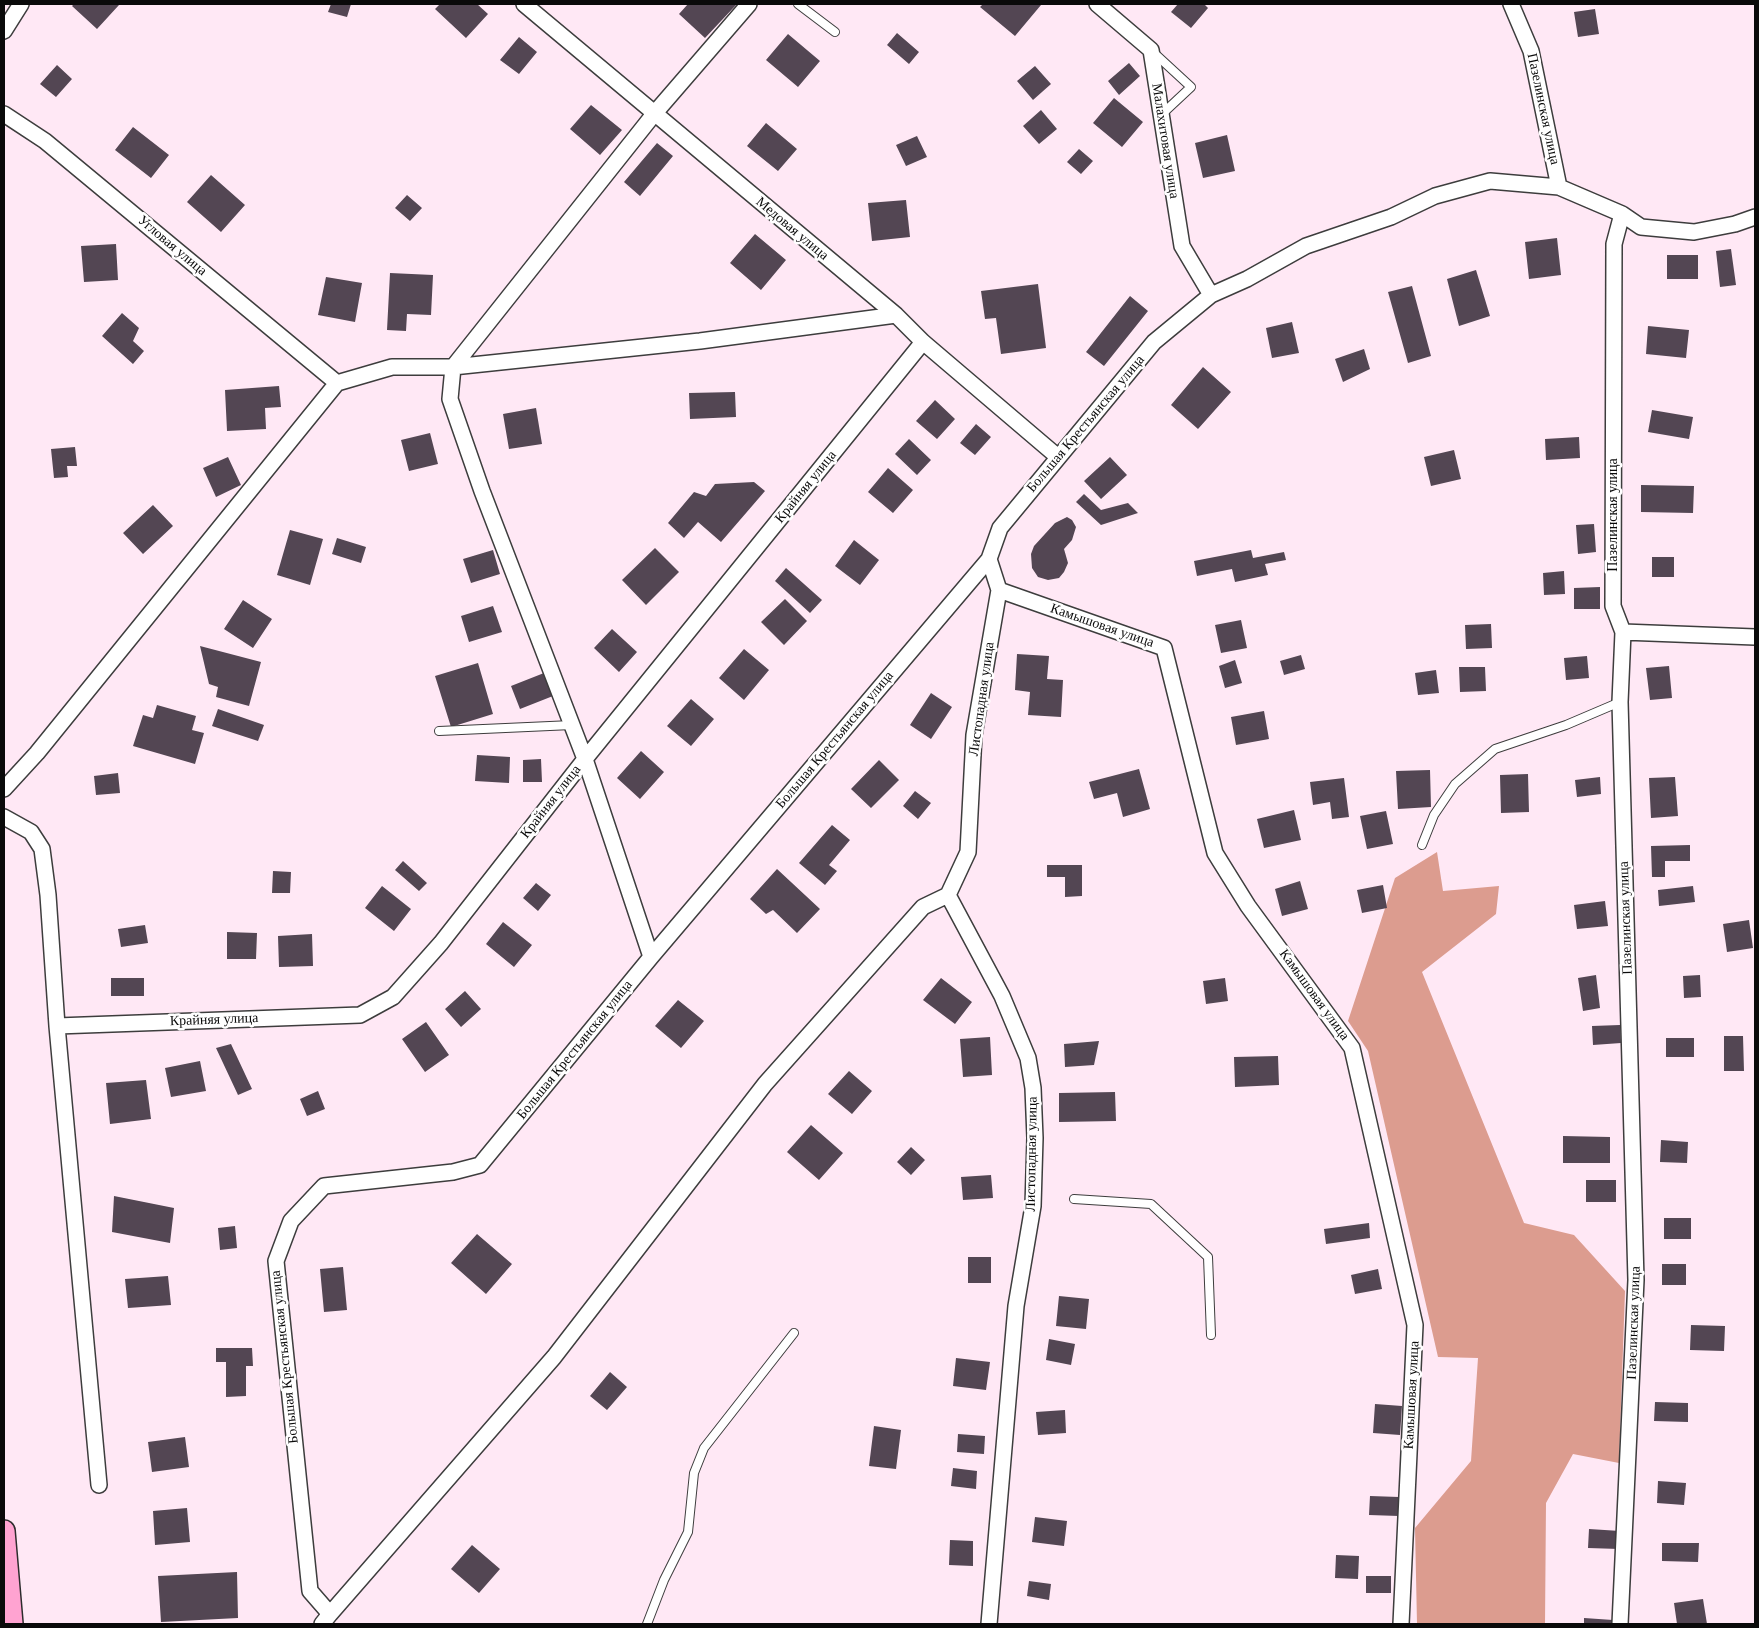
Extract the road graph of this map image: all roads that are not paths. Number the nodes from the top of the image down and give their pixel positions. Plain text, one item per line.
1 (21, 4) edge
2 (524, 4) edge
3 (749, 4) edge
4 (798, 4) edge
5 (1097, 4) edge
6 (1511, 4) edge
7 (4, 31) edge
8 (835, 32) dead end
9 (1151, 50) junction
10 (4, 114) edge
11 (654, 114) junction
12 (1161, 115) junction
13 (1559, 187) junction
14 (1622, 214) junction
15 (1755, 217) edge
16 (1211, 295) junction
17 (896, 315) junction
18 (923, 342) junction
19 (453, 367) junction
20 (337, 383) junction
21 (1058, 457) junction
22 (989, 559) junction
23 (999, 590) junction
24 (1623, 632) junction
25 (1755, 637) edge
26 (1620, 702) junction
27 (572, 725) junction
28 (439, 731) dead end
29 (585, 759) junction
30 (4, 789) edge
31 (4, 817) edge
32 (1422, 845) dead end
33 (948, 895) junction
34 (651, 957) junction
35 (57, 1026) junction
36 (1074, 1199) dead end
37 (794, 1333) dead end
38 (1211, 1335) dead end
39 (99, 1485) dead end
40 (4, 1531) edge
41 (326, 1619) edge
42 (12, 1624) edge
43 (647, 1624) edge
44 (989, 1624) edge
45 (1401, 1624) edge
46 (1620, 1624) edge

1 - 7 street
2 - 11 street, Медовая улица
3 - 11 street
4 - 8 lane
5 - 9 street
6 - 13 street, Пазелинская улица
9 - 12 street, Малахитовая улица
9 - 12 lane
10 - 20 street, Угловая улица
11 - 17 street, Медовая улица
11 - 19 street
12 - 16 street, Малахитовая улица
13 - 14 street, Большая Крестьянская улица
13 - 16 street, Большая Крестьянская улица
14 - 15 street, Большая Крестьянская улица
14 - 24 street, Пазелинская улица
16 - 21 street, Большая Крестьянская улица
17 - 18 street, Медовая улица
17 - 19 street
18 - 21 street, Медовая улица
18 - 29 street, Крайняя улица
19 - 20 street
19 - 27 street
20 - 30 street
21 - 22 street, Большая Крестьянская улица
22 - 23 street, Листопадная улица
22 - 34 street, Большая Крестьянская улица
23 - 33 street, Листопадная улица
23 - 45 street, Камышовая улица
24 - 25 street
24 - 26 street, Пазелинская улица
26 - 32 lane
26 - 46 street, Пазелинская улица
27 - 28 lane
27 - 29 street
29 - 34 street
29 - 35 street, Крайняя улица
31 - 35 street
33 - 41 street, Большая Крестьянская улица
33 - 44 street, Листопадная улица
34 - 41 street, Большая Крестьянская улица
35 - 39 street
36 - 38 lane
37 - 43 lane
40 - 42 main road

